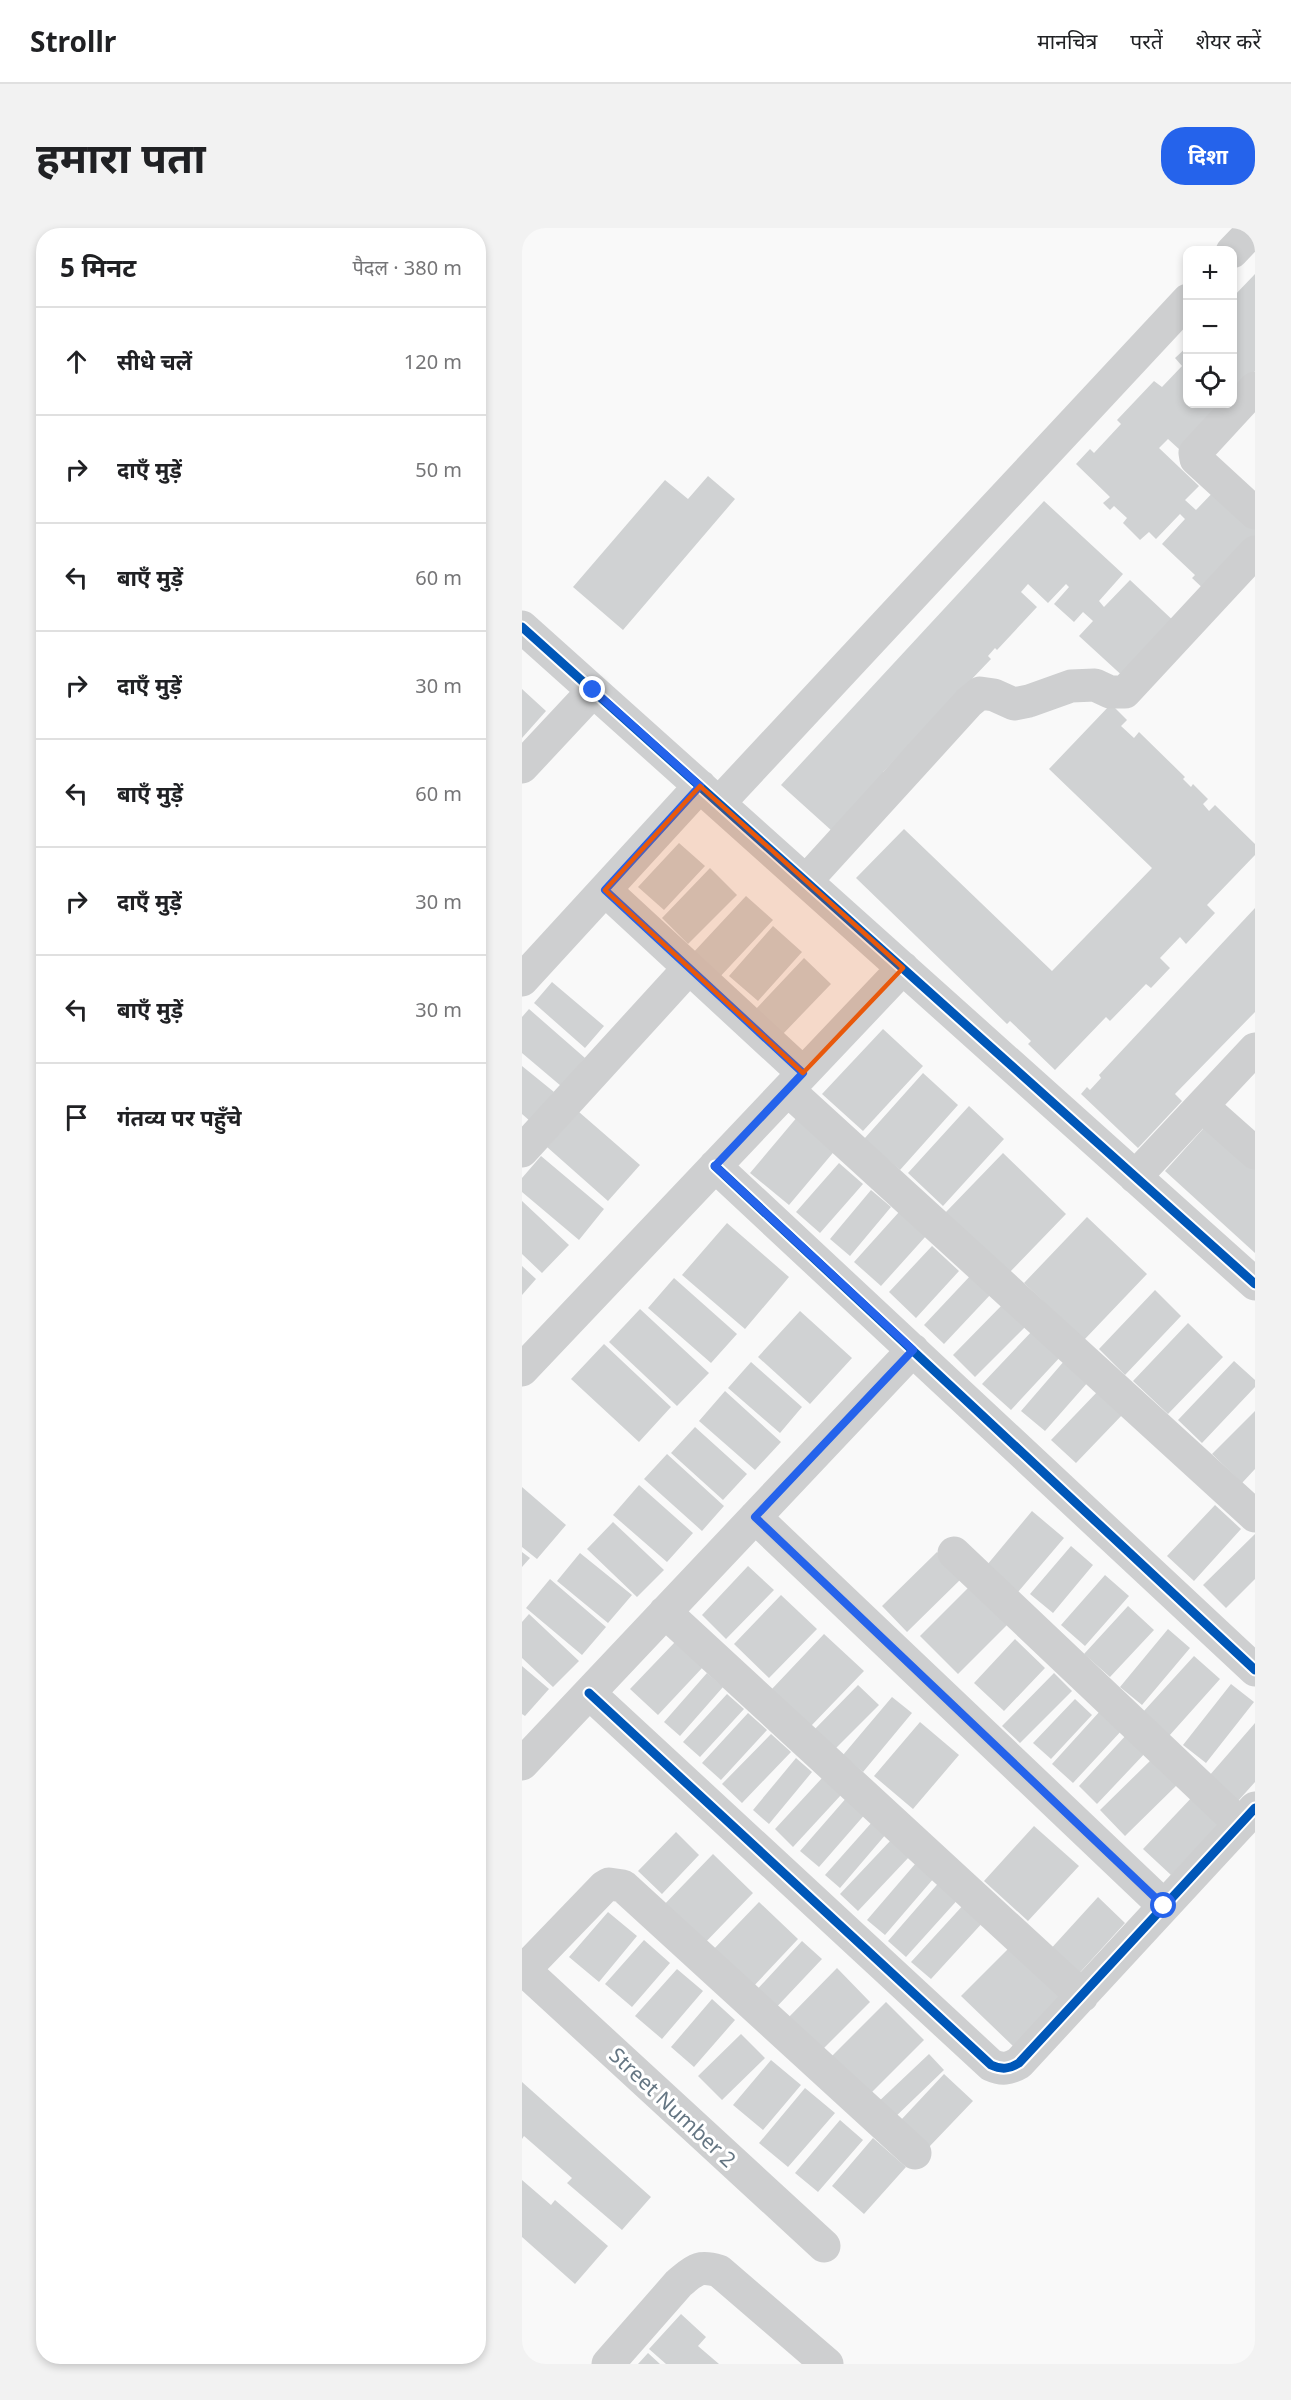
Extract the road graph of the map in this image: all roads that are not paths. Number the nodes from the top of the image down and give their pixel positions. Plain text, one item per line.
1 (1255, 228) edge
2 (1237, 248) edge
3 (1183, 305) edge
4 (1255, 388) edge
5 (1255, 513) edge
6 (1255, 552) edge
7 (522, 627) edge
8 (593, 690) junction
9 (522, 767) edge
10 (710, 795) junction
11 (806, 881) junction
12 (605, 890) junction
13 (689, 968) junction
14 (903, 968) junction
15 (524, 973) edge
16 (1255, 1049) edge
17 (795, 1081) junction
18 (1202, 1106) junction
19 (522, 1151) edge
20 (1255, 1153) edge
21 (715, 1166) junction
22 (1135, 1177) junction
23 (1255, 1284) edge
24 (913, 1350) junction
25 (522, 1370) edge
26 (1255, 1516) edge
27 (755, 1517) junction
28 (954, 1554) dead end
29 (665, 1612) junction
30 (1255, 1670) edge
31 (589, 1693) junction
32 (522, 1764) edge
33 (1247, 1816) edge
34 (1164, 1906) junction
35 (523, 1970) edge
36 (1082, 1996) junction
37 (915, 2153) dead end
38 (824, 2246) dead end
39 (608, 2364) edge
40 (827, 2364) edge

1 - 2 street
3 - 10 street
4 - 5 street
6 - 11 street
7 - 8 street
8 - 9 street
8 - 10 street
10 - 11 street
10 - 12 street
11 - 14 street
12 - 13 street
12 - 15 street
13 - 17 street
13 - 19 street
14 - 17 street
14 - 22 street
16 - 18 street
17 - 21 street
17 - 26 street
18 - 20 street
18 - 22 street
21 - 24 street
21 - 25 street
22 - 23 street
24 - 27 street
24 - 30 street
27 - 29 street
27 - 34 street
28 - 33 street
29 - 31 street
29 - 36 street
31 - 32 street
31 - 36 street
33 - 34 street
34 - 36 street
35 - 37 street
35 - 38 street, Street Number 2
39 - 40 street

